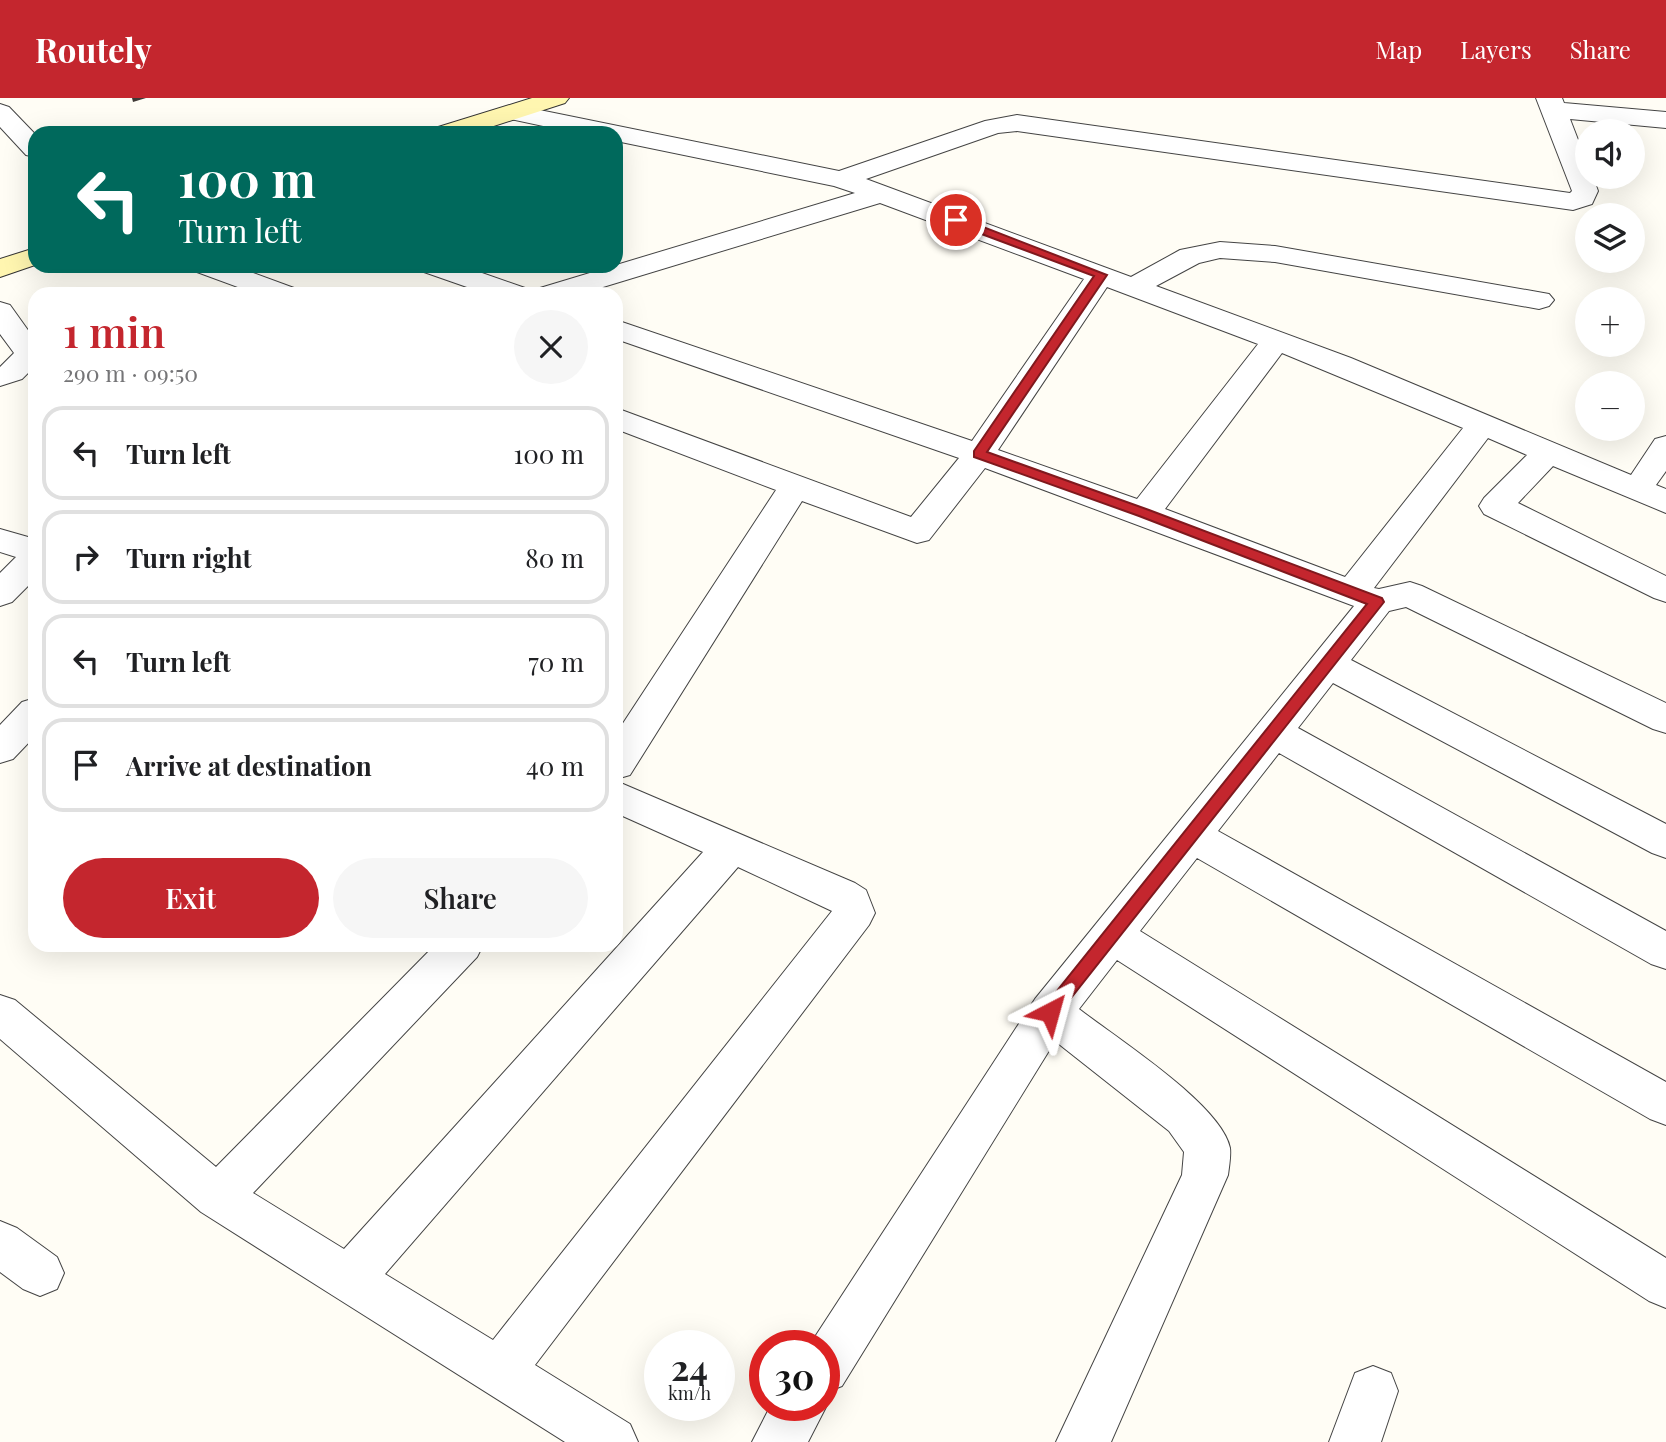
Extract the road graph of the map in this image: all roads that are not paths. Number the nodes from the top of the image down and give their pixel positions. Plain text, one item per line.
1 (556, 98) edge
2 (1551, 104) edge
3 (0, 112) edge
4 (515, 113) junction
5 (1666, 120) edge
6 (469, 126) edge
7 (580, 126) edge
8 (623, 135) edge
9 (28, 142) edge
10 (841, 178) junction
11 (881, 194) junction
12 (28, 258) edge
13 (0, 268) edge
14 (623, 272) edge
15 (226, 273) edge
16 (454, 273) edge
17 (620, 273) edge
18 (1101, 275) junction
19 (265, 287) edge
20 (495, 287) edge
21 (573, 287) edge
22 (1133, 287) junction
23 (1539, 300) dead end
24 (0, 311) edge
25 (623, 331) edge
26 (1276, 340) junction
27 (28, 349) edge
28 (28, 356) edge
29 (0, 377) edge
30 (623, 421) edge
31 (1482, 424) junction
32 (1666, 446) edge
33 (1548, 452) junction
34 (979, 454) junction
35 (795, 486) junction
36 (1652, 496) edge
37 (1144, 513) junction
38 (0, 540) edge
39 (28, 549) edge
40 (28, 565) edge
41 (1666, 590) edge
42 (0, 594) edge
43 (1364, 597) junction
44 (1328, 664) junction
45 (28, 719) edge
46 (1666, 719) edge
47 (1273, 732) junction
48 (0, 749) edge
49 (623, 754) edge
50 (623, 799) edge
51 (1191, 835) junction
52 (1666, 842) edge
53 (732, 847) junction
54 (1111, 935) junction
55 (455, 952) edge
56 (1666, 952) edge
57 (1050, 1012) junction
58 (0, 1013) edge
59 (1666, 1105) edge
60 (218, 1197) junction
61 (0, 1244) edge
62 (40, 1273) dead end
63 (349, 1279) junction
64 (1666, 1285) edge
65 (840, 1343) edge
66 (499, 1372) junction
67 (1373, 1391) dead end
68 (791, 1421) edge
69 (612, 1442) edge
70 (778, 1442) edge
71 (1082, 1442) edge
72 (1355, 1442) edge

1 - 4 main road
2 - 5 street
2 - 10 street
3 - 9 street
4 - 6 main road
4 - 7 street
8 - 10 street
10 - 11 street
11 - 14 street
11 - 18 street
12 - 13 main road
15 - 19 street
16 - 20 street
17 - 21 street
18 - 22 street
18 - 34 street
22 - 23 street
22 - 26 street
24 - 27 street
25 - 34 street
26 - 31 street
26 - 37 street
28 - 29 street
30 - 35 street
31 - 33 street
31 - 43 street
32 - 36 street
33 - 36 street
33 - 41 street
34 - 35 street
34 - 37 street
35 - 49 street
37 - 43 street
38 - 39 street
40 - 42 street
43 - 44 street
43 - 46 street
44 - 47 street
44 - 52 street
45 - 48 street
47 - 51 street
47 - 56 street
50 - 53 street
51 - 54 street
51 - 59 street
53 - 63 street
53 - 66 street
54 - 57 street
54 - 64 street
55 - 60 street
57 - 65 street
57 - 71 street
58 - 60 street
60 - 63 street
61 - 62 street
63 - 66 street
66 - 69 street
67 - 72 street
68 - 70 street

